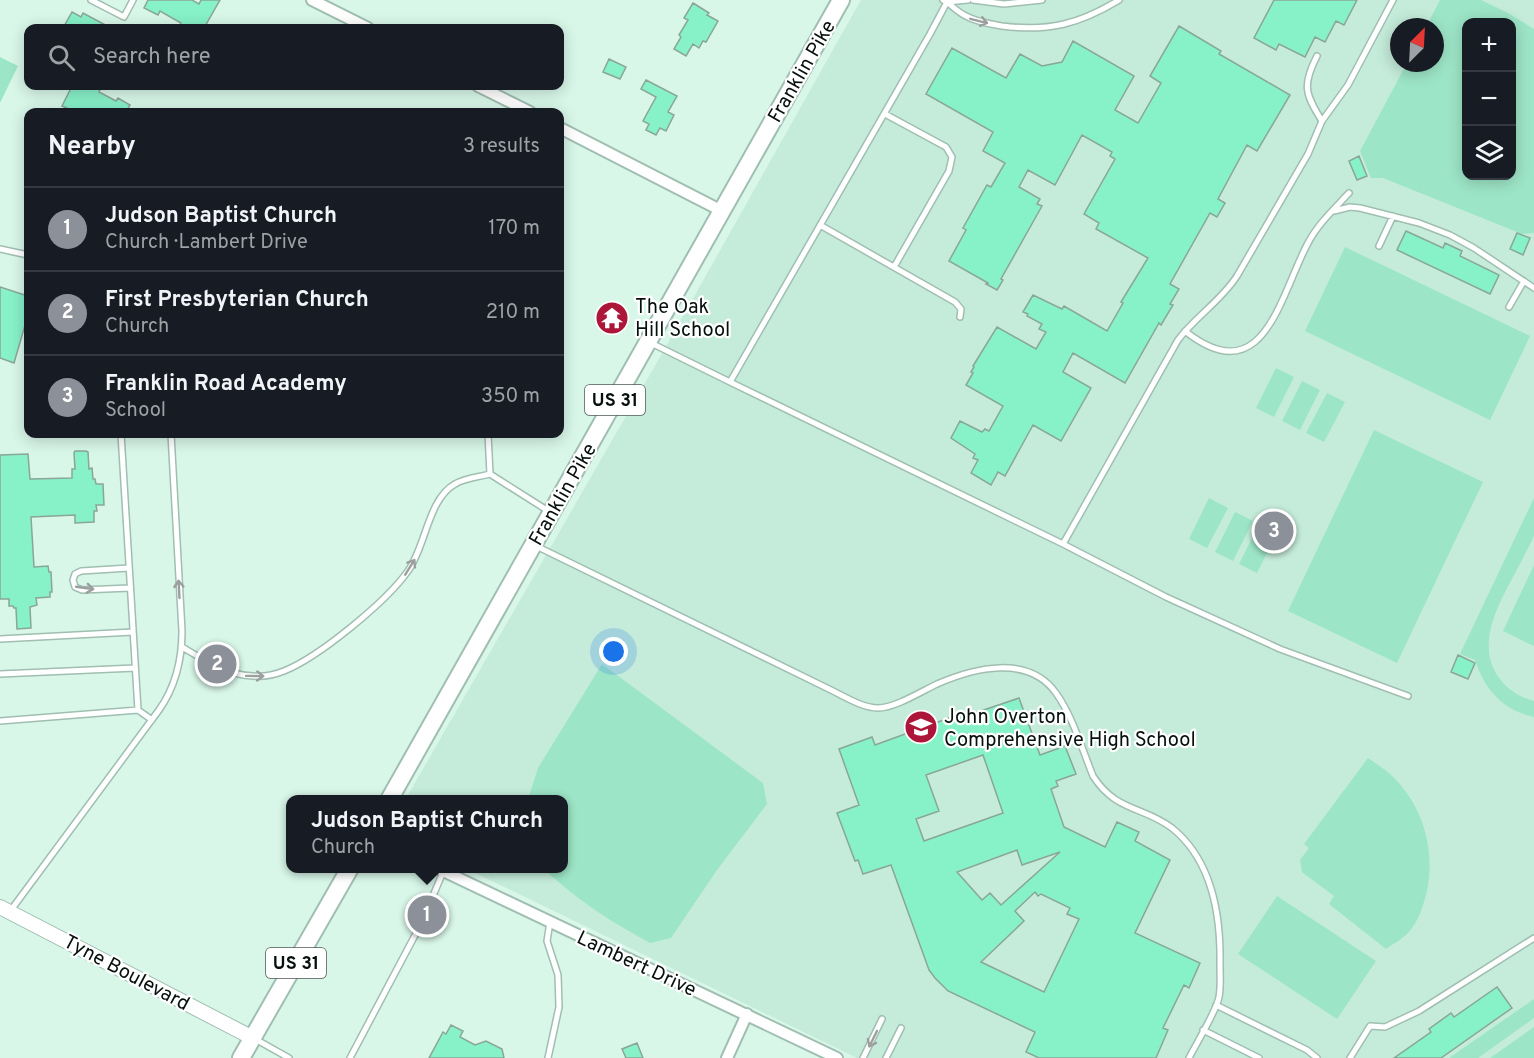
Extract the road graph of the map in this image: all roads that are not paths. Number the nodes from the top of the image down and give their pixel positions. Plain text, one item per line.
1 (91, 0) edge
2 (133, 0) edge
3 (312, 0) edge
4 (842, 0) edge
5 (971, 0) edge
6 (1042, 0) edge
7 (1119, 0) edge
8 (1393, 0) edge
9 (945, 1) edge
10 (360, 24) edge
11 (1317, 56) dead end
12 (486, 90) edge
13 (522, 108) edge
14 (885, 114) junction
15 (1322, 121) junction
16 (564, 130) edge
17 (1349, 193) dead end
18 (722, 211) junction
19 (1332, 211) junction
20 (1393, 216) junction
21 (820, 225) junction
22 (1379, 246) dead end
23 (0, 249) edge
24 (24, 254) edge
25 (894, 267) junction
26 (1524, 281) junction
27 (1534, 288) edge
28 (1509, 307) dead end
29 (960, 317) dead end
30 (1185, 331) junction
31 (648, 342) junction
32 (730, 382) junction
33 (121, 438) edge
34 (171, 438) edge
35 (488, 438) edge
36 (490, 474) junction
37 (551, 512) junction
38 (1063, 544) junction
39 (533, 545) junction
40 (129, 568) junction
41 (130, 588) junction
42 (133, 632) junction
43 (0, 639) edge
44 (182, 647) junction
45 (135, 668) junction
46 (0, 674) edge
47 (1408, 696) dead end
48 (138, 710) junction
49 (152, 720) junction
50 (0, 721) edge
51 (392, 795) edge
52 (347, 873) edge
53 (439, 873) edge
54 (446, 873) edge
55 (5, 909) edge
56 (550, 922) junction
57 (1534, 938) edge
58 (1216, 1005) junction
59 (747, 1014) junction
60 (882, 1019) dead end
61 (901, 1028) dead end
62 (1203, 1030) junction
63 (253, 1038) junction
64 (241, 1058) edge
65 (289, 1058) edge
66 (350, 1058) edge
67 (548, 1058) edge
68 (726, 1058) edge
69 (837, 1058) edge
70 (863, 1058) edge
71 (886, 1058) edge
72 (1189, 1058) edge
73 (1259, 1058) edge
74 (1317, 1058) edge
75 (1350, 1058) edge

1 - 2 lane
3 - 10 street
4 - 18 main road, Franklin Pike / US 31
5 - 6 lane
5 - 9 lane
9 -> 7 lane
8 - 15 lane
9 - 14 lane
11 - 15 lane
12 - 13 street
14 - 21 lane
14 - 25 lane
15 - 30 lane
16 - 18 street
17 - 19 lane
18 - 31 main road, Franklin Pike / US 31
19 - 20 lane
19 - 30 lane
20 - 22 lane
20 - 26 lane
21 - 25 lane
21 - 32 lane
23 - 24 lane
25 - 29 lane
26 - 27 lane
26 - 28 lane
30 - 38 lane
31 - 32 lane
31 - 37 main road, Franklin Pike / US 31
32 - 38 lane
33 - 40 lane
44 -> 34 lane
35 - 36 lane
36 - 37 lane
44 -> 36 lane
37 - 39 main road, Franklin Pike / US 31
38 - 47 lane
39 - 51 main road, Franklin Pike / US 31
39 - 58 lane
40 - 41 lane
40 -> 41 lane
41 - 42 lane
42 - 43 lane
42 - 45 lane
44 - 49 lane
45 - 46 lane
45 - 48 lane
48 - 49 lane
48 - 50 lane
49 - 55 lane
52 - 63 main road, US 31
53 - 66 lane
54 - 56 street, Lambert Drive
55 - 63 street, Tyne Boulevard
56 - 59 street, Lambert Drive
56 - 67 lane
57 - 75 lane
58 - 62 lane
58 - 74 lane
59 - 68 street
59 - 69 street, Lambert Drive
60 -> 70 lane
61 - 71 lane
62 - 72 lane
62 - 73 lane
63 - 64 main road, US 31
63 - 65 lane

